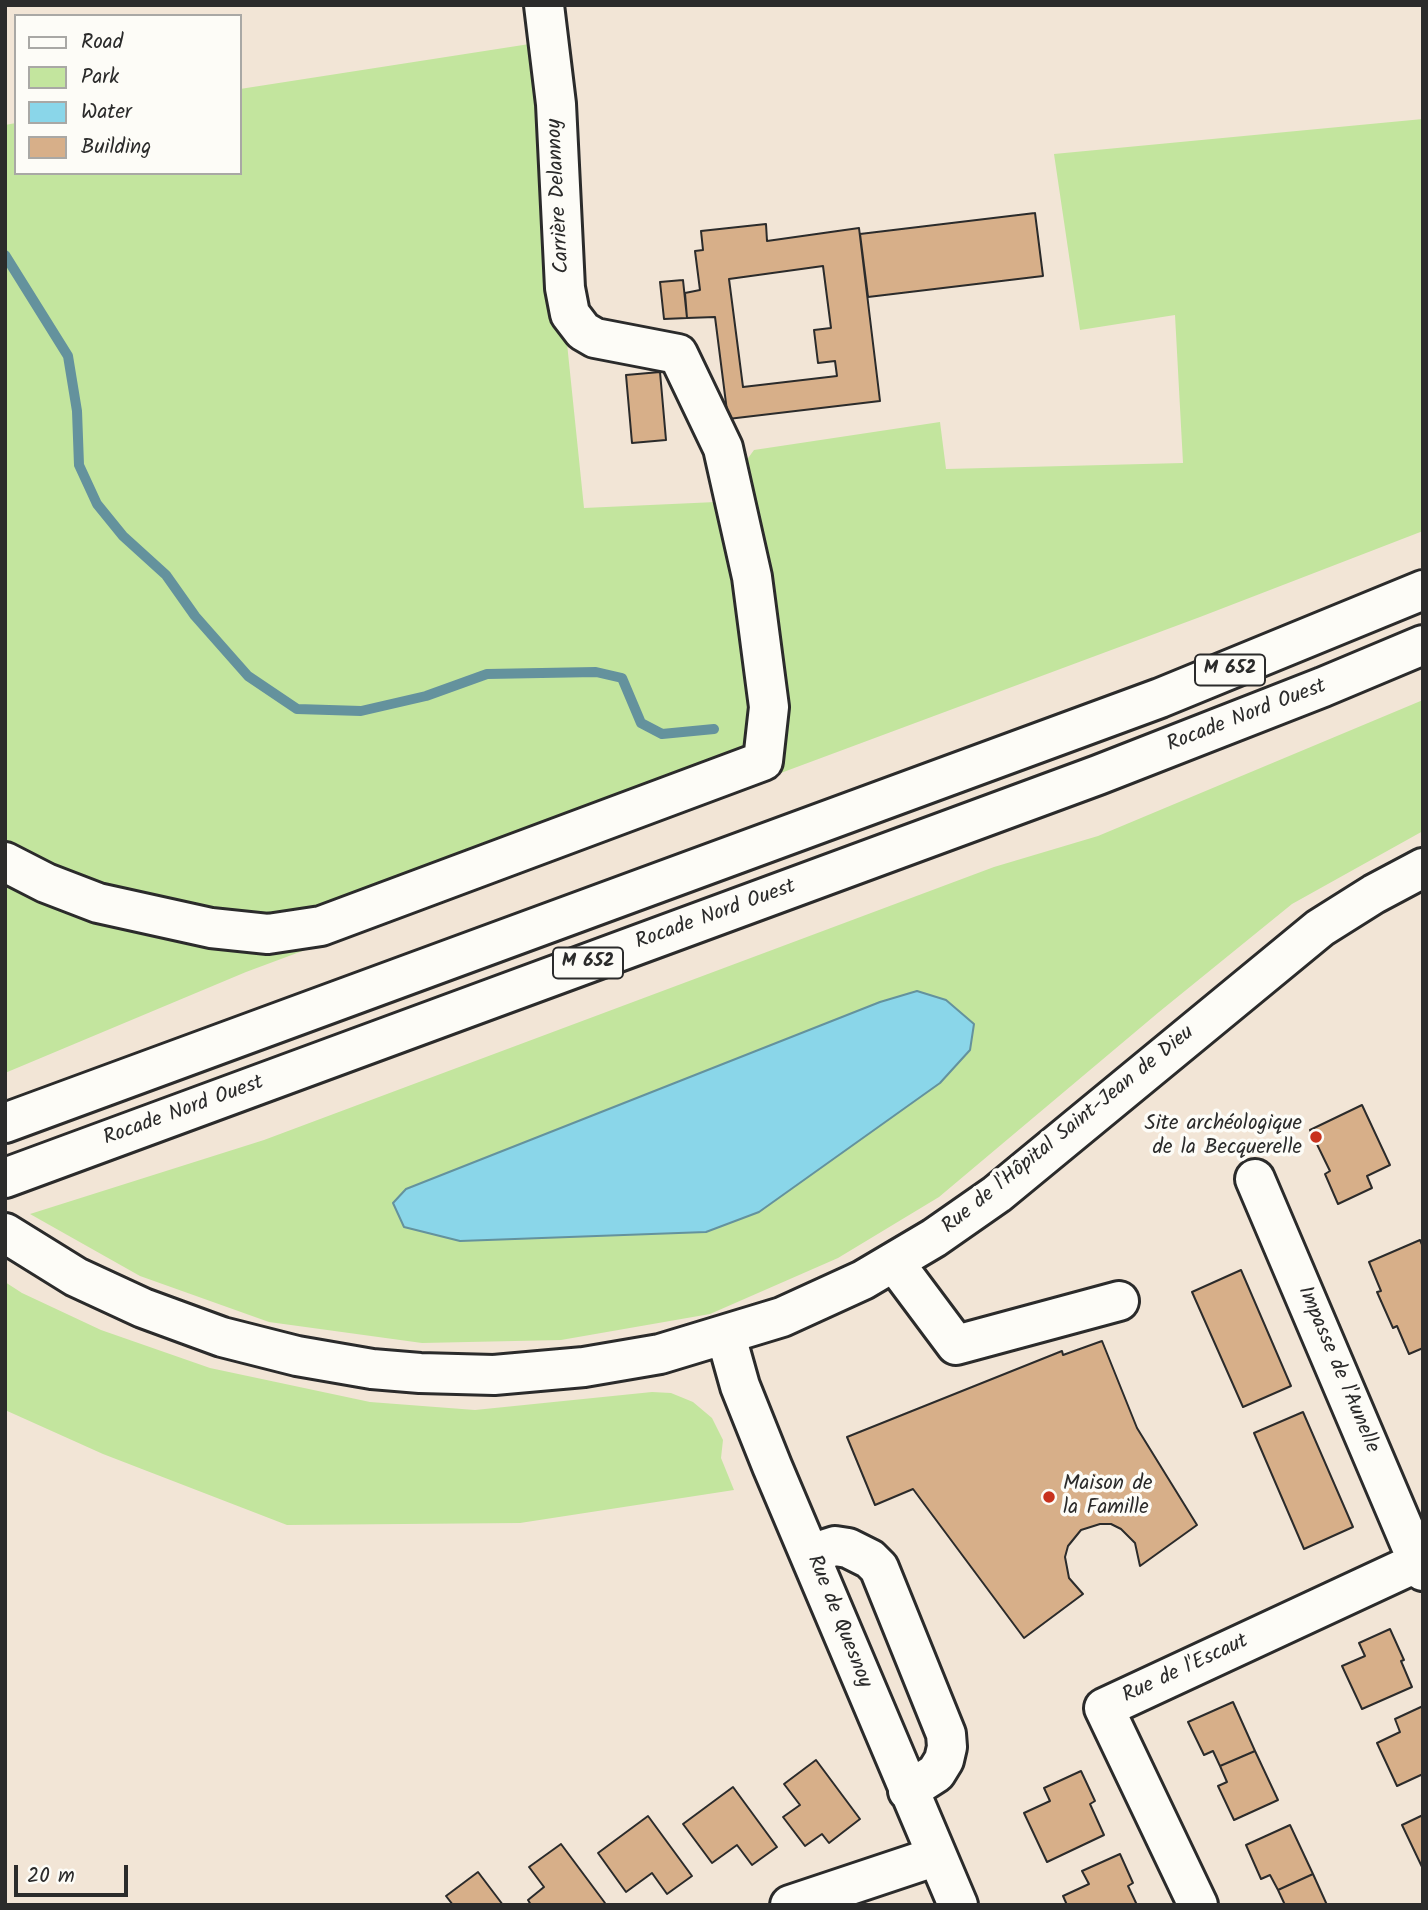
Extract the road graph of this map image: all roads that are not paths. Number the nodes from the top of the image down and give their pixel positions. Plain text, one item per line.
1 (544, 5) edge
2 (1423, 590) edge
3 (1423, 645) edge
4 (5, 862) edge
5 (1423, 868) edge
6 (5, 1123) edge
7 (5, 1178) edge
8 (1255, 1179) dead end
9 (5, 1233) edge
10 (894, 1262) junction
11 (1119, 1301) dead end
12 (726, 1336) junction
13 (810, 1554) junction
14 (1421, 1567) edge
15 (908, 1791) junction
16 (937, 1856) junction
17 (790, 1905) edge
18 (958, 1905) edge
19 (1198, 1905) edge

1 - 4 main road, Carrière Delannoy
2 - 6 main road, M 652
3 - 7 main road, Rocade Nord Ouest / M 652
5 - 10 main road, Rue de l'Hôpital Saint-Jean de Dieu
8 - 14 main road, Impasse de l'Aunelle
9 - 12 main road, Rue de l'Hôpital Saint-Jean de Dieu
10 - 11 main road
10 - 12 main road, Rue de l'Hôpital Saint-Jean de Dieu
12 - 13 main road, Rue de Quesnoy
13 - 15 main road, Rue de Quesnoy
13 - 15 main road
14 - 19 main road, Rue de l'Escaut
15 - 16 main road, Rue de Quesnoy
16 - 17 main road
16 - 18 main road, Rue de Quesnoy

